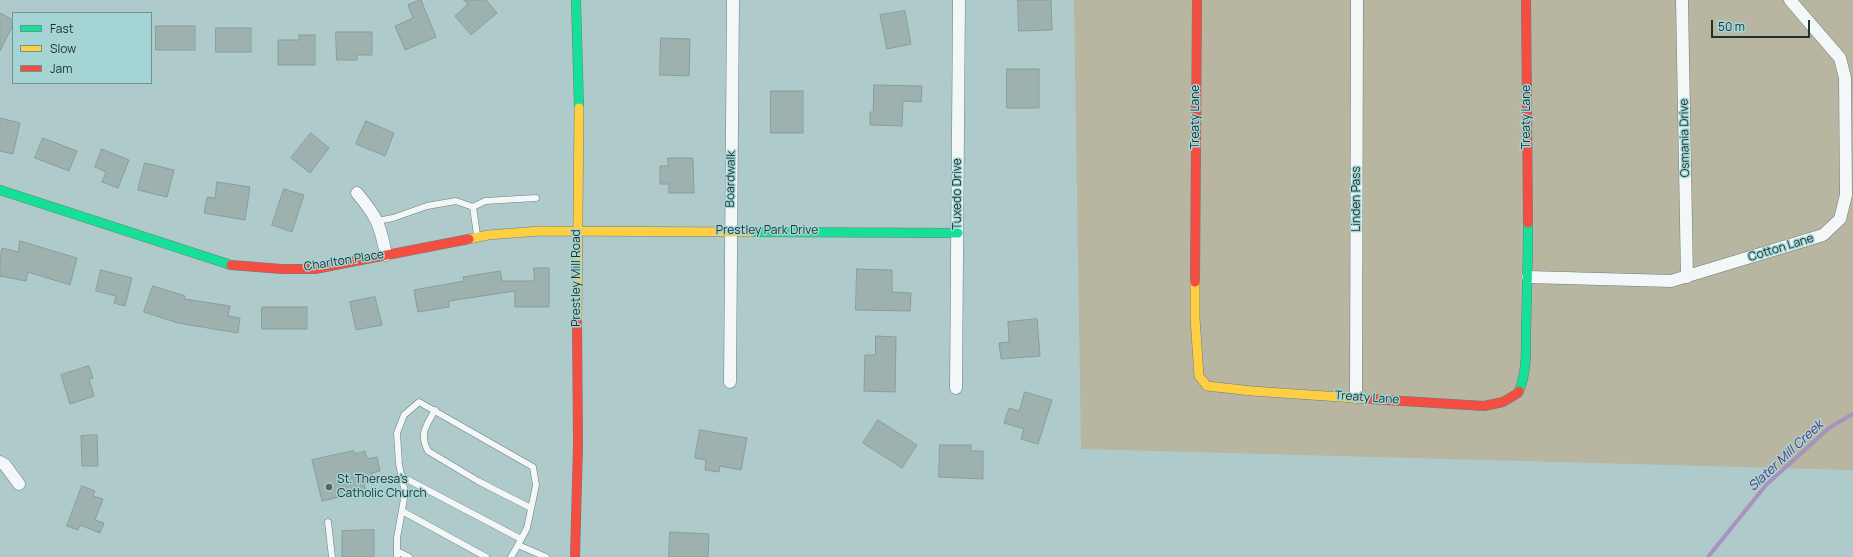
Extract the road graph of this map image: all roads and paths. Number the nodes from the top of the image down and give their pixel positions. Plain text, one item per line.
1 (576, 0) edge
2 (733, 0) edge
3 (959, 0) edge
4 (1197, 0) edge
5 (1357, 0) edge
6 (1526, 0) edge
7 (1682, 0) edge
8 (1790, 0) edge
9 (0, 190) edge
10 (357, 193) dead end
11 (536, 198) dead end
12 (473, 207) junction
13 (377, 221) junction
14 (577, 230) junction
15 (730, 231) junction
16 (958, 233) junction
17 (477, 237) junction
18 (386, 255) junction
19 (1687, 277) junction
20 (1528, 278) junction
21 (730, 382) dead end
22 (956, 388) dead end
23 (1356, 397) junction
24 (435, 410) junction
25 (0, 462) edge
26 (401, 476) junction
27 (19, 484) dead end
28 (531, 508) junction
29 (402, 511) junction
30 (328, 522) dead end
31 (521, 539) junction
32 (518, 545) junction
33 (397, 554) edge
34 (332, 557) edge
35 (409, 557) edge
36 (486, 557) edge
37 (511, 557) edge
38 (546, 557) edge
39 (575, 557) edge

1 - 14 street, Prestley Mill Road
2 - 15 street, Boardwalk
3 - 16 street, Tuxedo Drive
4 - 23 street, Treaty Lane
5 - 23 street, Linden Pass
6 - 20 street, Treaty Lane
7 - 19 street, Osmania Drive
8 - 19 street, Cotton Lane
9 - 18 street, Charlton Place
10 - 13 street
11 - 12 lane
12 - 13 lane
12 - 17 lane
13 - 18 street
14 - 15 street, Prestley Park Drive
14 - 17 street, Charlton Place
14 - 39 street, Prestley Mill Road
15 - 16 street, Prestley Park Drive
15 - 21 street, Boardwalk
16 - 22 street, Tuxedo Drive
17 - 18 street, Charlton Place
19 - 20 street, Cotton Lane
20 - 23 street, Treaty Lane
24 - 26 lane
24 - 28 lane
24 - 28 lane
25 - 27 street
26 - 29 lane
26 - 31 lane
28 - 31 lane
29 - 33 lane
29 - 36 lane
30 - 34 lane
31 - 32 lane
32 - 37 lane
32 - 38 lane
33 - 35 lane

